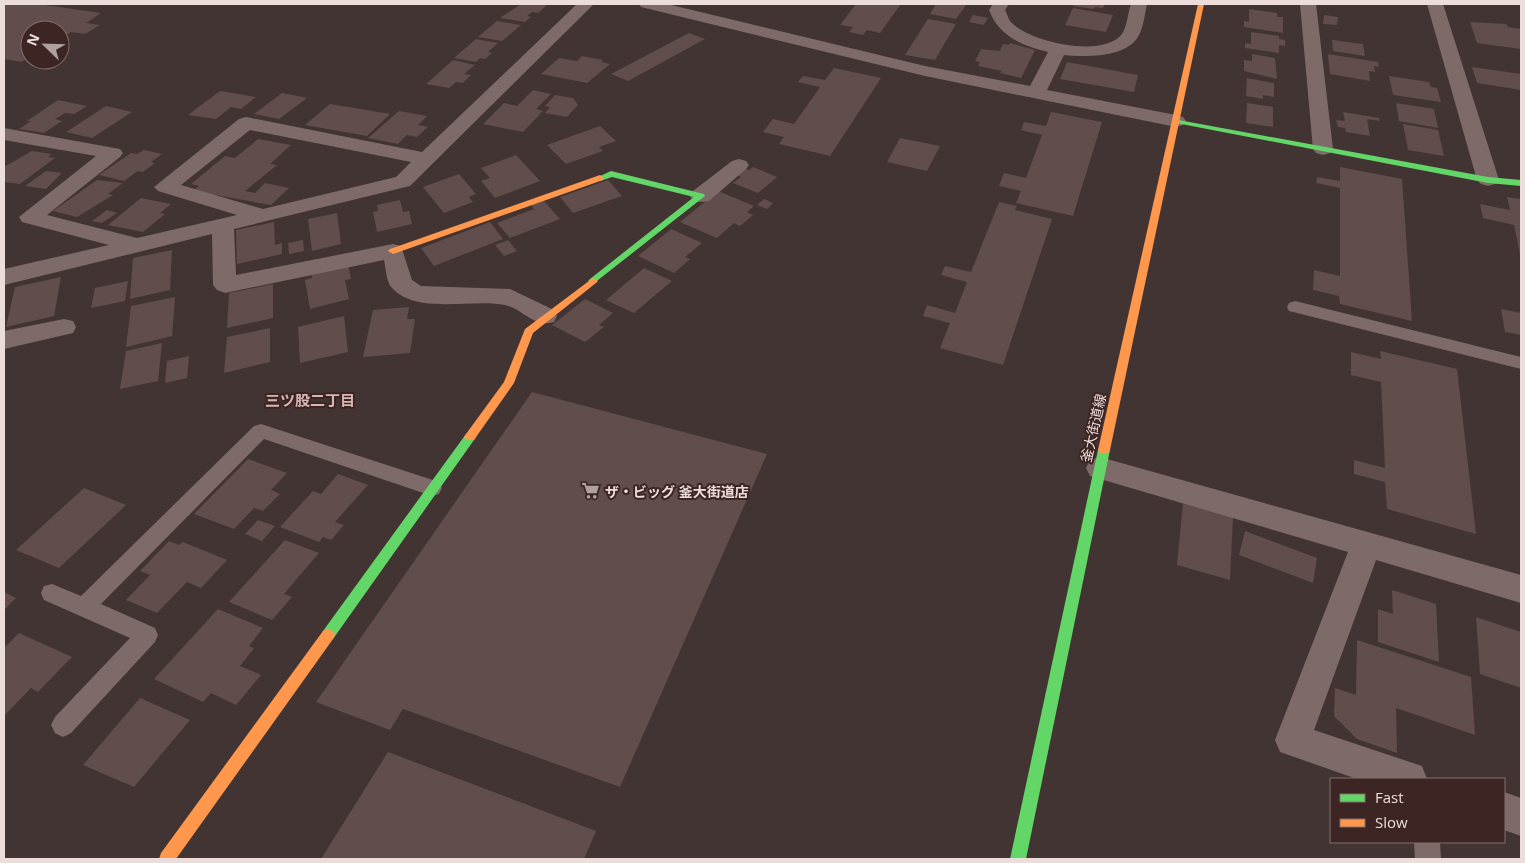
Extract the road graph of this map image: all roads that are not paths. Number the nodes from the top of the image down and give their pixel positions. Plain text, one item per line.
1 (586, 4) edge
2 (647, 4) edge
3 (1001, 4) edge
4 (1139, 4) edge
5 (1200, 4) edge
6 (1308, 4) edge
7 (1434, 4) edge
8 (677, 7) edge
9 (1059, 48) junction
10 (1036, 92) junction
11 (1176, 121) junction
12 (4, 134) edge
13 (1323, 149) junction
14 (425, 159) junction
15 (739, 165) dead end
16 (1488, 180) junction
17 (1521, 183) edge
18 (701, 196) junction
19 (261, 215) junction
20 (223, 226) junction
21 (137, 245) junction
22 (394, 251) junction
23 (4, 277) edge
24 (1295, 307) dead end
25 (545, 316) junction
26 (64, 327) dead end
27 (4, 340) edge
28 (1521, 363) edge
29 (1100, 468) junction
30 (432, 488) junction
31 (1366, 545) junction
32 (1521, 588) edge
33 (52, 593) dead end
34 (84, 607) junction
35 (63, 725) dead end
36 (1406, 778) edge
37 (1505, 811) edge
38 (1521, 817) edge
39 (1427, 843) edge
40 (167, 859) edge
41 (1018, 859) edge
42 (1428, 859) edge

1 - 14 street
2 - 8 street
3 - 9 street
4 - 9 street
5 - 11 street, 釜大街道線
6 - 13 street
7 - 16 street
8 - 10 street
9 - 10 street
10 - 11 street
11 - 13 street
11 - 29 street, 釜大街道線
12 - 21 street
13 - 16 street
14 - 19 street
14 - 19 street
15 - 18 street
16 - 17 street
18 - 22 street
18 - 25 street
19 - 20 street
20 - 21 street
20 - 22 street
21 - 23 street
22 - 25 street
24 - 28 lane
25 - 30 street
26 - 27 street
29 - 31 street
29 - 41 street, 釜大街道線
30 - 34 lane
30 - 40 street
31 - 32 street
31 - 36 street
33 - 34 lane
34 - 35 lane
37 - 38 street
39 - 42 lane

